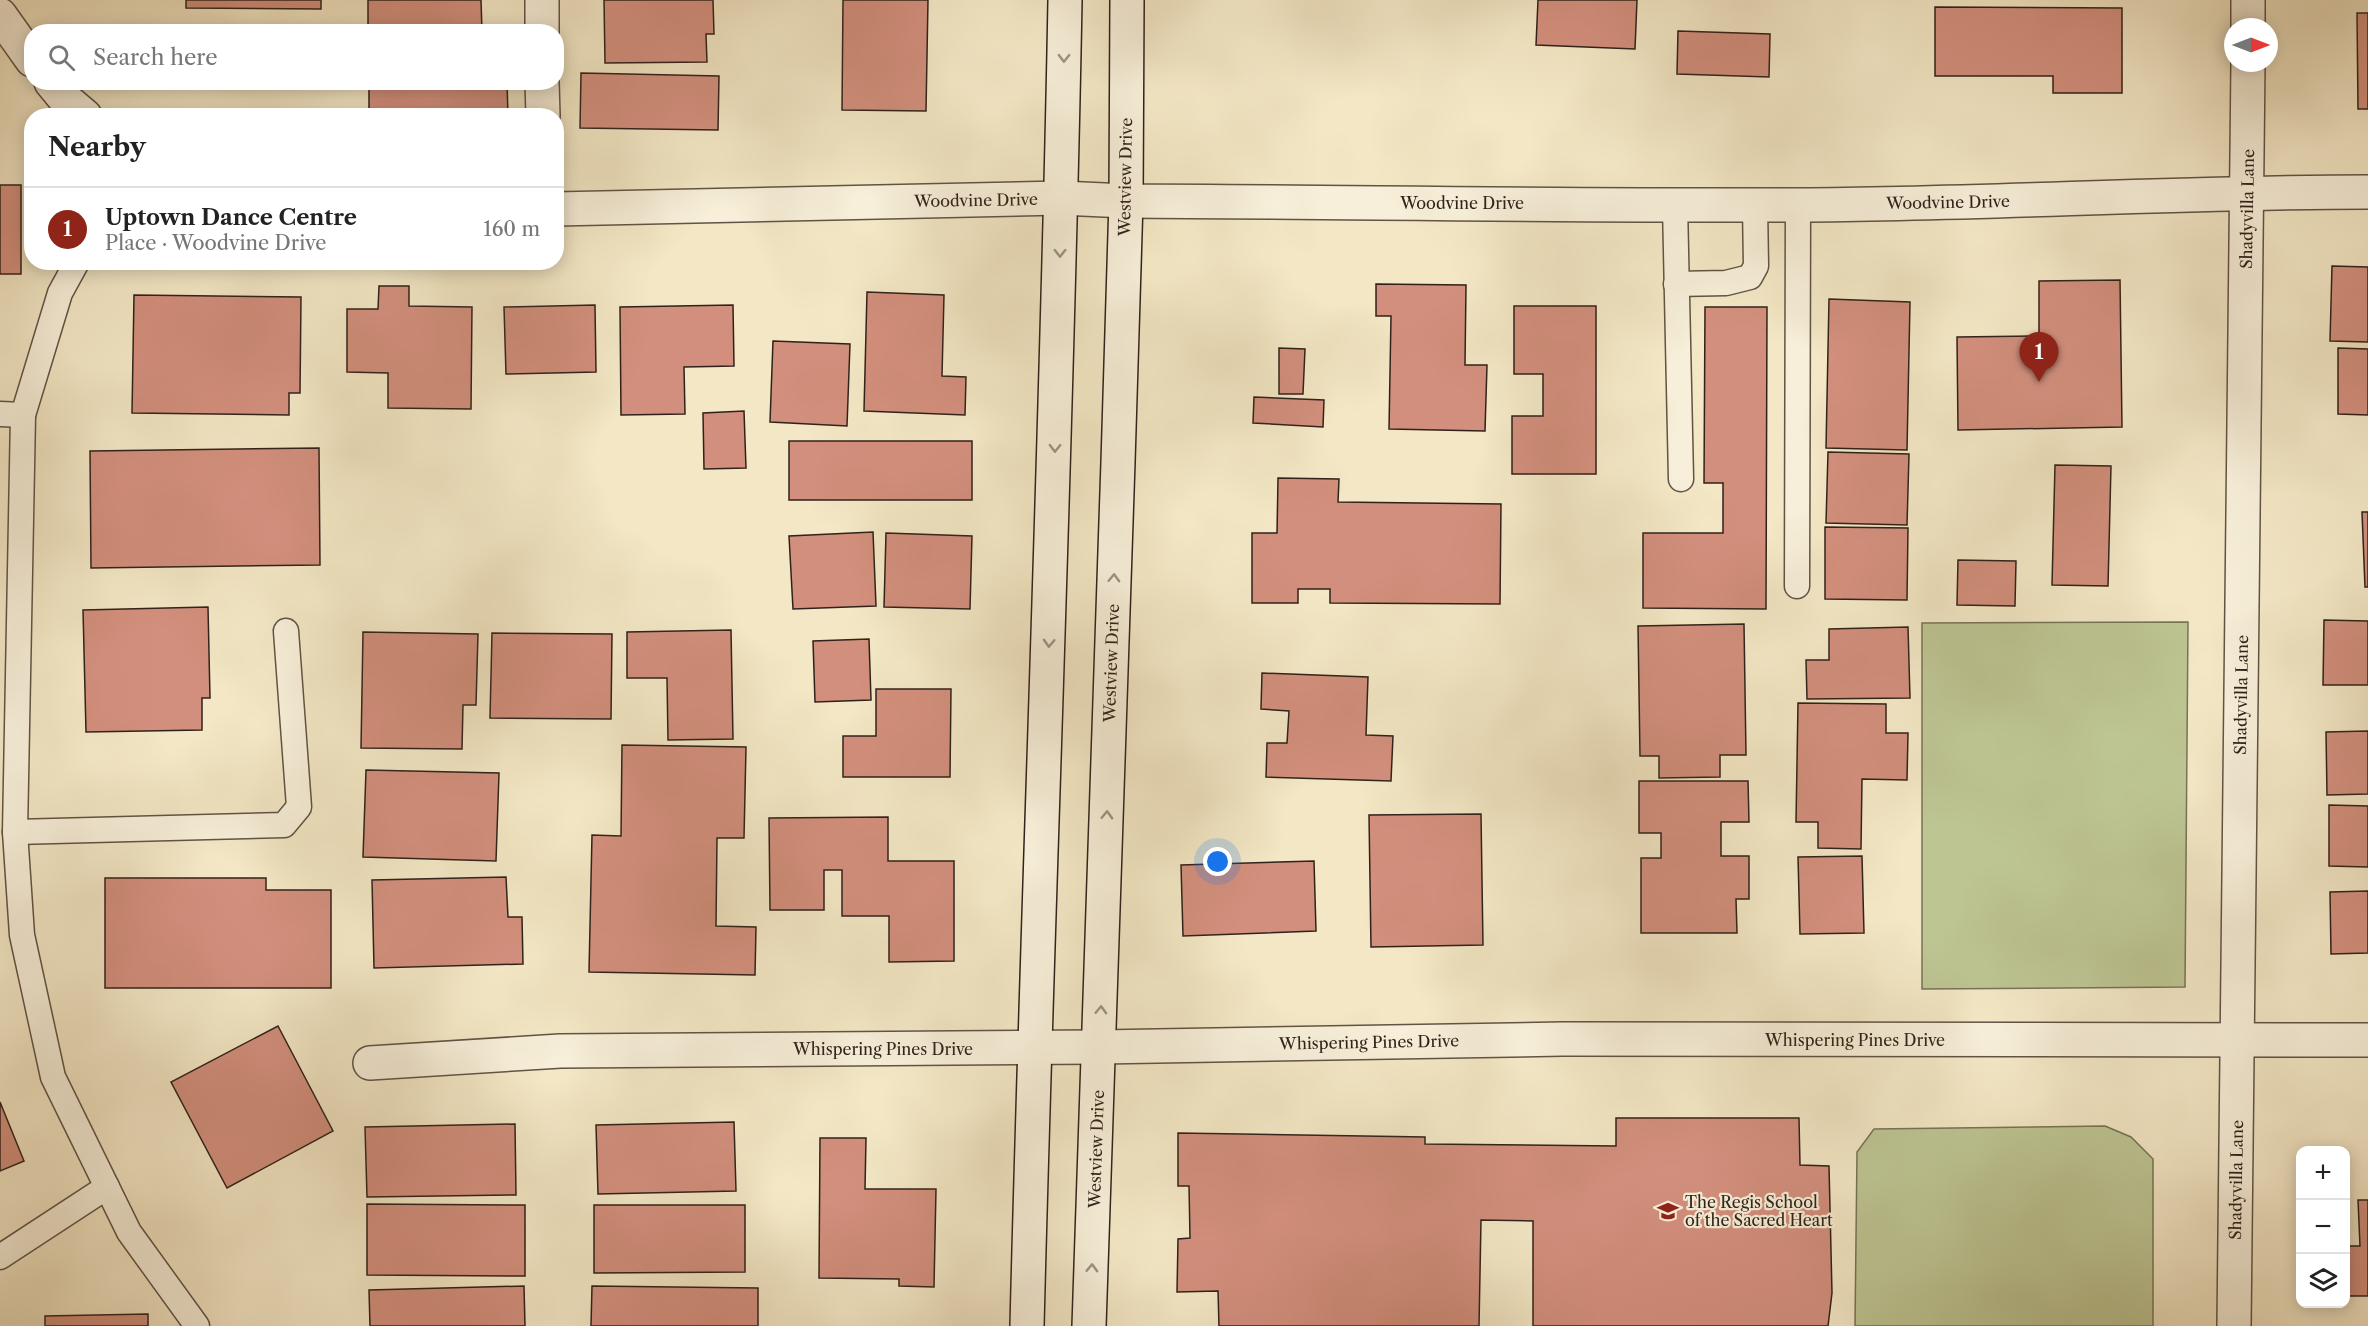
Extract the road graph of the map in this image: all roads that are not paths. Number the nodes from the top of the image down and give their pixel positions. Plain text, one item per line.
1 (542, 0) edge
2 (1065, 0) edge
3 (1127, 0) edge
4 (2248, 0) edge
5 (0, 15) edge
6 (2248, 18) edge
7 (542, 24) edge
8 (24, 49) edge
9 (2248, 72) edge
10 (58, 90) edge
11 (542, 90) edge
12 (76, 108) edge
13 (543, 108) edge
14 (2247, 192) junction
15 (2368, 192) edge
16 (1061, 198) junction
17 (1126, 201) junction
18 (1675, 205) junction
19 (1755, 205) junction
20 (1798, 205) junction
21 (564, 209) edge
22 (73, 270) edge
23 (1676, 284) junction
24 (12, 415) edge
25 (1681, 479) dead end
26 (1797, 586) dead end
27 (286, 631) dead end
28 (15, 832) junction
29 (2237, 1040) junction
30 (2368, 1040) edge
31 (1034, 1047) junction
32 (1100, 1047) junction
33 (370, 1063) dead end
34 (107, 1187) junction
35 (0, 1257) edge
36 (197, 1326) edge
37 (1027, 1326) edge
38 (1089, 1326) edge
39 (2234, 1326) edge

1 - 7 street
2 -> 16 street
3 - 17 street, Westview Drive
4 - 6 street
5 - 8 street
9 - 14 street, Shadyvilla Lane
10 - 12 street
11 - 13 street
14 - 15 street, Woodvine Drive
14 - 20 street, Woodvine Drive
14 - 29 street, Shadyvilla Lane
16 - 17 street, Woodvine Drive
16 - 21 street, Woodvine Drive
16 -> 31 street
17 - 18 street, Woodvine Drive
32 -> 17 street, Westview Drive
18 - 19 street, Woodvine Drive
18 - 23 lane
19 - 20 street, Woodvine Drive
19 - 23 lane
20 - 26 lane
22 - 24 lane
23 - 25 lane
24 - 28 lane
27 - 28 lane
28 - 34 lane
29 - 30 street, Whispering Pines Drive
29 - 32 street, Whispering Pines Drive
29 - 39 street, Shadyvilla Lane
31 - 32 street, Whispering Pines Drive
31 - 33 street, Whispering Pines Drive
31 - 37 street
38 -> 32 street, Westview Drive
34 - 35 lane
34 - 36 lane

